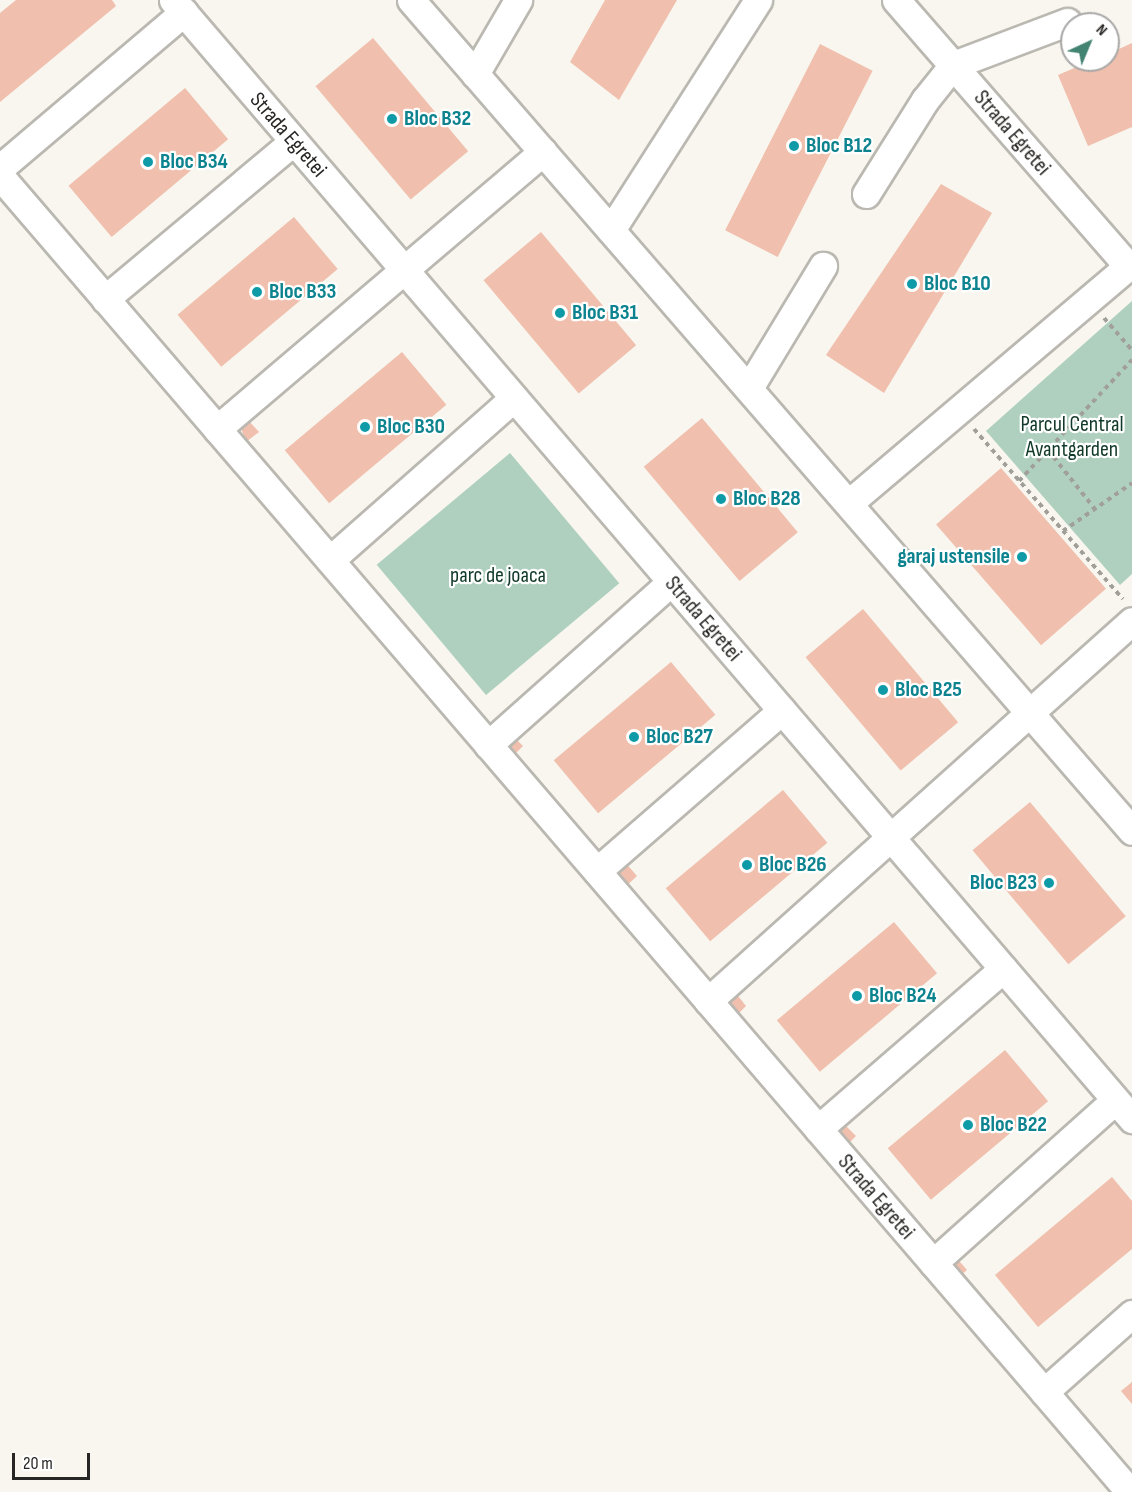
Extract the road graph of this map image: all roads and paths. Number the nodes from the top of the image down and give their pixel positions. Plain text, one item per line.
1 (411, 0) edge
2 (518, 0) edge
3 (758, 0) edge
4 (896, 0) edge
5 (178, 6) edge
6 (1060, 25) edge
7 (953, 65) junction
8 (475, 74) junction
9 (294, 141) junction
10 (543, 152) junction
11 (0, 168) edge
12 (0, 176) edge
13 (866, 194) dead end
14 (611, 230) junction
15 (1130, 265) edge
16 (823, 266) dead end
17 (404, 270) junction
18 (105, 299) junction
19 (1088, 300) junction
20 (1132, 350) edge
21 (1132, 360) edge
22 (749, 388) junction
23 (514, 398) junction
24 (957, 410) junction
25 (217, 429) junction
26 (1048, 450) junction
27 (1019, 481) junction
28 (1132, 483) edge
29 (849, 503) junction
30 (1095, 509) junction
31 (1063, 531) junction
32 (330, 560) junction
33 (671, 582) junction
34 (1128, 611) edge
35 (782, 710) junction
36 (1030, 714) junction
37 (488, 745) junction
38 (1129, 823) edge
39 (892, 839) junction
40 (597, 872) junction
41 (1003, 969) junction
42 (708, 1001) junction
43 (1124, 1109) edge
44 (818, 1129) junction
45 (933, 1263) junction
46 (1132, 1314) edge
47 (1044, 1392) junction
48 (1130, 1492) edge

1 - 8 street
2 - 8 street
3 - 14 street
4 - 7 street, Strada Egretei
5 - 9 street, Strada Egretei
5 - 11 street
6 - 7 street
7 - 13 street
7 - 15 street, Strada Egretei
8 - 10 street
9 - 17 street, Strada Egretei
9 - 18 street
10 - 14 street
10 - 17 street
12 - 18 street, Strada Egretei
14 - 22 street
15 - 19 street, Strada Egretei
16 - 22 street
17 - 23 street, Strada Egretei
17 - 25 street
18 - 25 street, Strada Egretei
19 - 20 path
19 - 24 street, Strada Egretei
21 - 26 path
22 - 29 street
23 - 32 street
23 - 33 street, Strada Egretei
24 - 27 path
24 - 29 street, Strada Egretei
25 - 32 street, Strada Egretei
26 - 27 path
26 - 30 path
27 - 31 path
28 - 30 path
29 - 36 street
30 - 31 path
31 - 34 path
32 - 37 street, Strada Egretei
33 - 35 street, Strada Egretei
33 - 37 street
34 - 36 street
35 - 39 street, Strada Egretei
35 - 40 street
36 - 38 street
36 - 39 street
37 - 40 street, Strada Egretei
39 - 41 street, Strada Egretei
39 - 42 street
40 - 42 street, Strada Egretei
41 - 43 street, Strada Egretei
41 - 44 street
42 - 44 street, Strada Egretei
43 - 45 street
44 - 45 street, Strada Egretei
45 - 47 street, Strada Egretei
46 - 47 street
47 - 48 street, Strada Egretei

